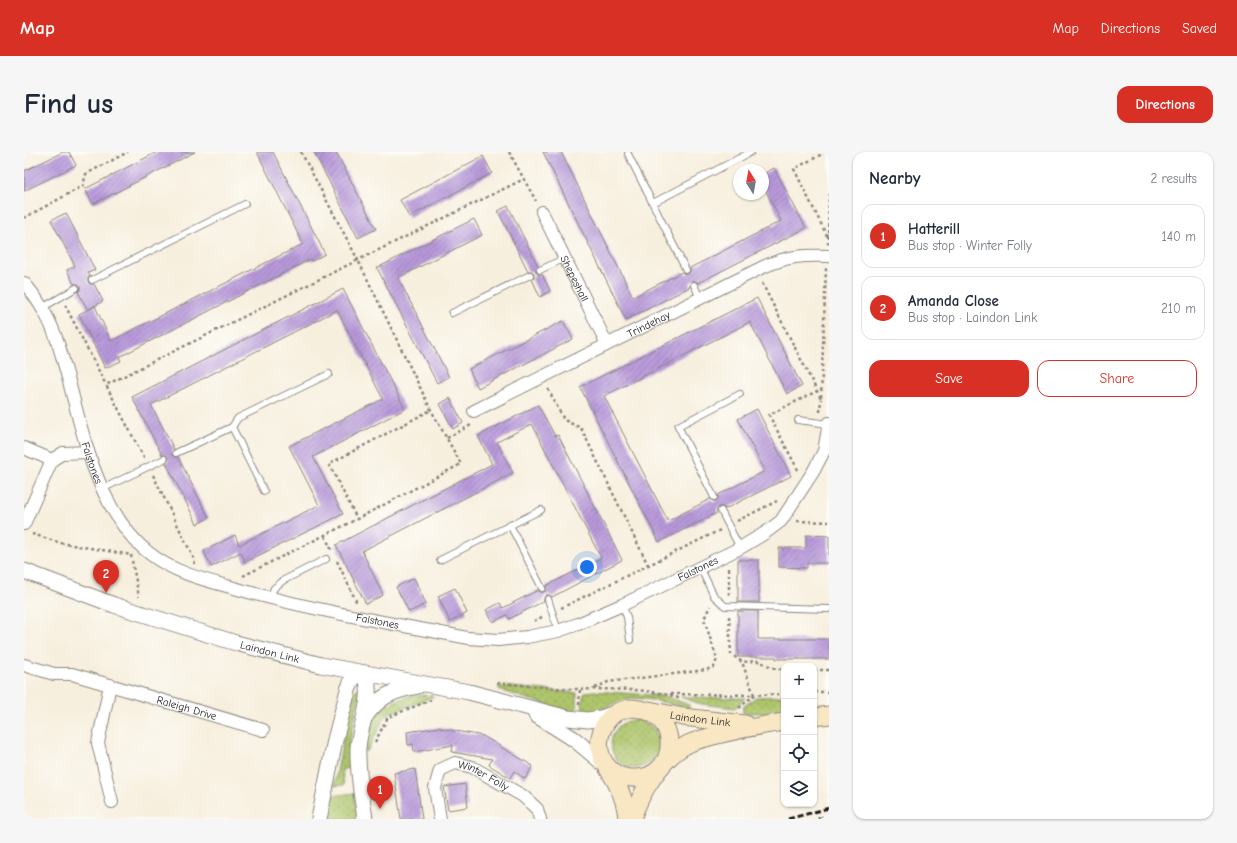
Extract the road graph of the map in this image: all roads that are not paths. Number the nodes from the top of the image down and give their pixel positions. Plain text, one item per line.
1 (751, 152) edge
2 (628, 154) dead end
3 (653, 203) junction
4 (245, 204) dead end
5 (542, 212) road end
6 (565, 258) junction
7 (828, 258) edge
8 (540, 270) dead end
9 (686, 270) dead end
10 (530, 275) dead end
11 (92, 280) dead end
12 (24, 283) edge
13 (694, 285) dead end
14 (76, 288) dead end
15 (700, 298) junction
16 (42, 308) junction
17 (452, 313) dead end
18 (607, 344) junction
19 (329, 374) dead end
20 (740, 394) dead end
21 (474, 411) dead end
22 (798, 420) dead end
23 (826, 423) edge
24 (232, 427) junction
25 (24, 448) edge
26 (88, 452) junction
27 (176, 454) dead end
28 (164, 459) dead end
29 (52, 460) junction
30 (102, 489) junction
31 (264, 491) dead end
32 (714, 497) dead end
33 (541, 510) dead end
34 (721, 511) dead end
35 (510, 525) junction
36 (28, 529) edge
37 (740, 548) junction
38 (326, 559) dead end
39 (440, 560) dead end
40 (700, 567) junction
41 (24, 571) edge
42 (542, 588) dead end
43 (270, 598) junction
44 (548, 599) dead end
45 (622, 605) junction
46 (829, 609) edge
47 (558, 631) junction
48 (630, 640) dead end
49 (24, 665) edge
50 (322, 665) junction
51 (363, 673) junction
52 (110, 685) junction
53 (436, 692) junction
54 (344, 702) junction
55 (524, 707) junction
56 (641, 709) junction
57 (615, 713) junction
58 (829, 715) edge
59 (817, 717) edge
60 (781, 722) edge
61 (759, 725) junction
62 (262, 730) dead end
63 (360, 731) junction
64 (606, 766) junction
65 (661, 766) junction
66 (112, 802) dead end
67 (320, 819) edge
68 (365, 819) edge
69 (440, 819) edge
70 (540, 819) edge
71 (628, 819) edge
72 (632, 819) edge

1 - 3 lane
2 - 3 lane
3 - 9 lane
4 - 11 lane
5 - 6 street, Shepeshall
6 - 8 lane
6 - 18 street, Shepeshall
7 - 15 street, Trindehay
10 - 17 lane
12 - 16 street, Falstones
13 - 15 lane
14 - 16 lane
15 - 18 street, Trindehay
16 - 26 street, Falstones
18 - 21 street, Trindehay
19 - 24 lane
20 - 32 lane
22 - 23 lane
23 - 37 street, Falstones
24 - 27 lane
24 - 31 lane
25 - 29 street
26 - 29 street
26 - 30 street, Falstones
28 - 30 lane
29 - 36 street
30 - 43 street, Falstones
33 - 35 lane
34 - 37 lane
35 - 39 lane
35 - 42 lane
37 - 40 street, Falstones
38 - 43 lane
40 - 45 street, Falstones
40 - 46 lane
41 - 50 street, Laindon Link
43 - 47 street, Falstones
44 - 47 lane
45 - 47 street, Falstones
45 - 48 lane
49 - 52 street, Raleigh Drive
50 - 51 street, Laindon Link
50 - 54 street
51 - 53 street, Laindon Link
51 - 54 street
51 - 63 street
52 - 62 street, Raleigh Drive
52 - 66 street
53 - 55 street, Laindon Link
53 - 63 street
54 - 67 street
55 - 57 street, Laindon Link
55 - 64 street, Laindon Link
56 - 57 main road
56 - 61 main road, Laindon Link
56 - 65 main road
57 - 64 main road
58 - 59 main road
60 - 61 main road, Laindon Link
61 - 65 main road, Laindon Link
63 - 68 street
64 - 65 main road
64 - 71 main road
65 - 72 main road
69 - 70 street, Winter Folly

